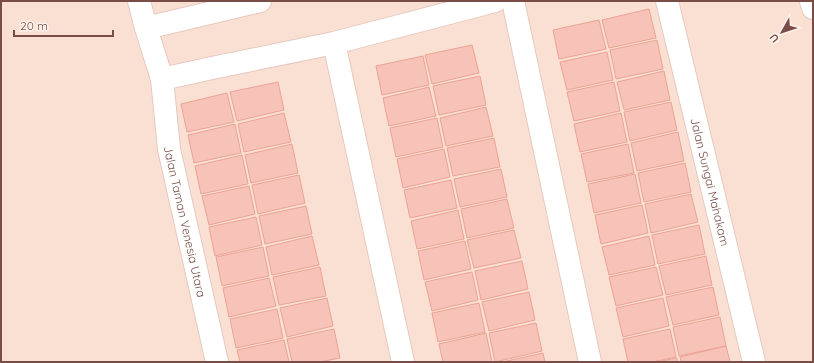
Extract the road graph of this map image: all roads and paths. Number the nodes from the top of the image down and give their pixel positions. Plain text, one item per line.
1 (139, 1) edge
2 (260, 1) edge
3 (495, 1) edge
4 (513, 1) edge
5 (667, 1) edge
6 (812, 1) edge
7 (813, 8) edge
8 (146, 28) junction
9 (334, 44) junction
10 (162, 79) junction
11 (217, 362) edge
12 (403, 362) edge
13 (590, 362) edge
14 (754, 362) edge

1 - 8 street, Jalan Taman Venesia Utara
2 - 8 street
3 - 9 street
4 - 13 street
5 - 14 street, Jalan Sungai Mahakam
6 - 7 street
8 - 10 street, Jalan Taman Venesia Utara
9 - 10 street
9 - 12 street
10 - 11 street, Jalan Taman Venesia Utara

